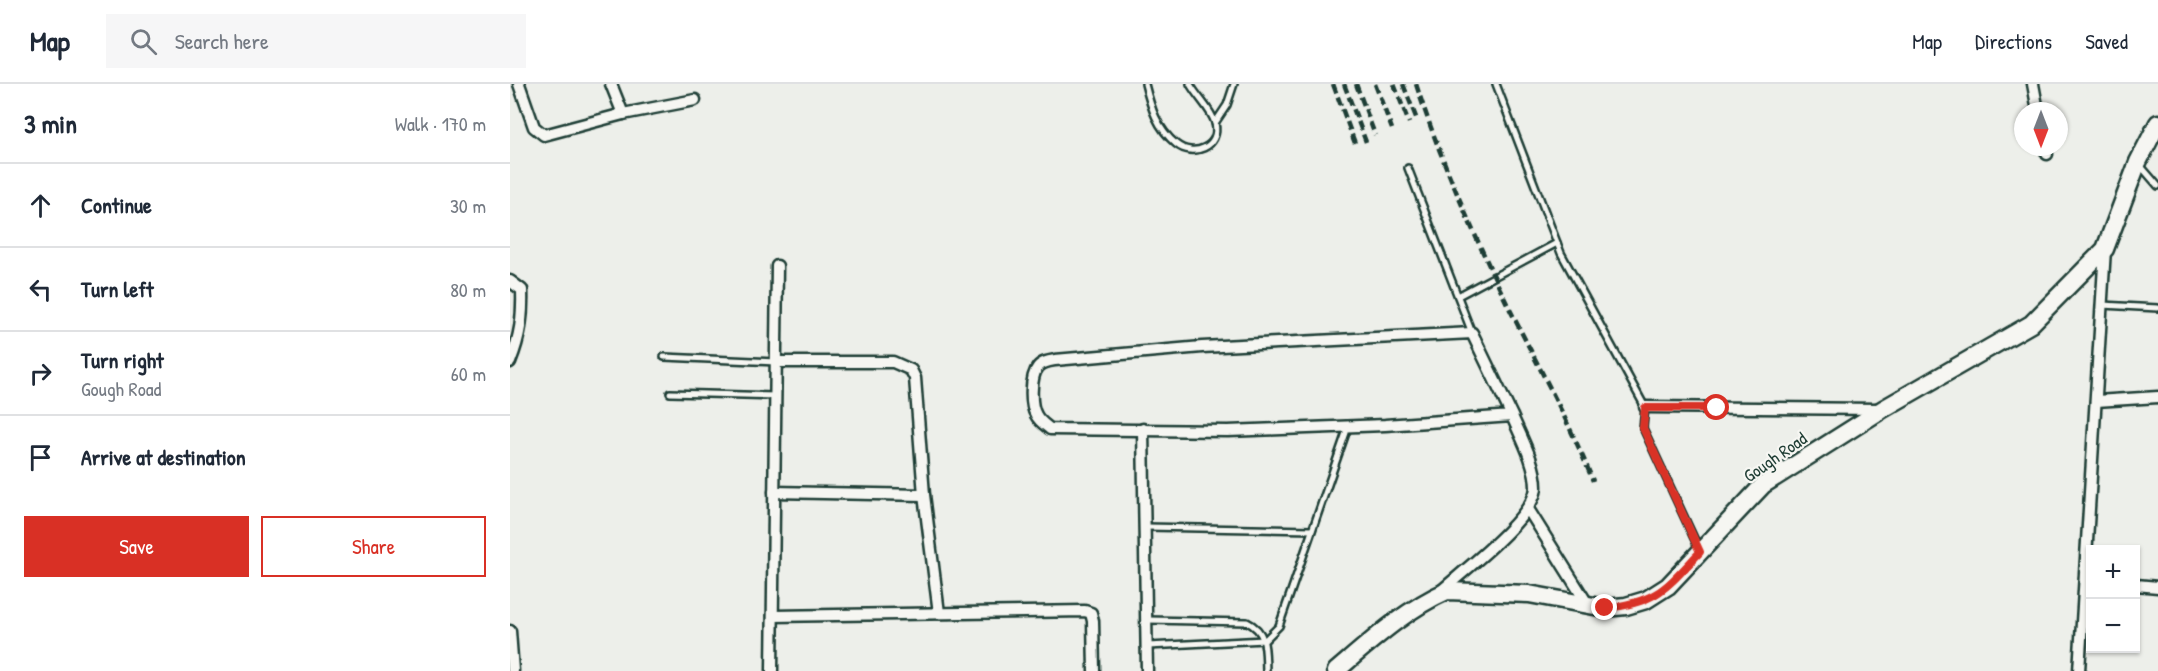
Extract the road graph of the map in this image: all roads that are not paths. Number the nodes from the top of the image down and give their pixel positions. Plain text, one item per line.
1 (519, 84) edge
2 (611, 84) edge
3 (1145, 84) edge
4 (1190, 84) edge
5 (1234, 84) edge
6 (1496, 84) edge
7 (2032, 84) edge
8 (695, 100) dead end
9 (2036, 102) edge
10 (623, 114) junction
11 (1215, 123) junction
12 (2158, 123) edge
13 (2138, 162) junction
14 (1408, 168) dead end
15 (2158, 186) edge
16 (1557, 243) junction
17 (2105, 249) junction
18 (777, 266) dead end
19 (510, 281) edge
20 (1458, 296) junction
21 (2102, 305) junction
22 (2158, 308) edge
23 (1472, 333) junction
24 (664, 357) dead end
25 (510, 362) edge
26 (776, 362) junction
27 (670, 393) dead end
28 (776, 396) junction
29 (2158, 397) edge
30 (2096, 400) junction
31 (1645, 408) junction
32 (1884, 409) junction
33 (1512, 417) junction
34 (1348, 427) junction
35 (1143, 429) junction
36 (774, 492) junction
37 (924, 495) junction
38 (1528, 509) junction
39 (1146, 527) junction
40 (1312, 530) junction
41 (2090, 545) edge
42 (1700, 552) junction
43 (2140, 585) edge
44 (2158, 587) edge
45 (1435, 596) junction
46 (2086, 599) edge
47 (1588, 605) junction
48 (939, 613) junction
49 (773, 616) junction
50 (1148, 620) junction
51 (510, 631) edge
52 (1265, 640) junction
53 (1148, 645) junction
54 (513, 671) edge
55 (772, 671) edge
56 (1094, 671) edge
57 (1148, 671) edge
58 (1266, 671) edge
59 (1336, 671) edge
60 (2079, 671) edge

1 - 10 street
2 - 10 street
3 - 11 lane
4 - 11 lane
5 - 11 lane
6 - 16 lane
7 - 9 street
8 - 10 street
12 - 13 street, Gough Road
13 - 15 lane
13 - 17 street, Gough Road
14 - 20 lane
16 - 20 lane
16 - 31 lane
17 - 21 street
17 - 32 street, Gough Road
18 - 26 street
19 - 25 street
20 - 23 lane
21 - 22 lane
21 - 30 street
23 - 33 street
23 - 35 street
24 - 26 lane
26 - 28 street
26 - 37 street
27 - 28 lane
28 - 36 street
29 - 30 street
30 - 41 street
31 - 32 street
31 - 42 lane
32 - 42 street, Gough Road
33 - 34 street
33 - 38 street
34 - 35 street
34 - 40 lane
35 - 39 street
36 - 37 street
36 - 49 street
37 - 48 street
38 - 45 street
38 - 47 street
39 - 40 lane
39 - 50 street
40 - 52 lane
42 - 47 street, Gough Road
43 - 44 street
45 - 47 street, Gough Road
45 - 59 street, Gough Road
46 - 60 street
48 - 49 street
48 - 56 street
49 - 55 street
50 - 52 lane
50 - 53 street
51 - 54 street
52 - 53 lane
52 - 58 lane
53 - 57 street

